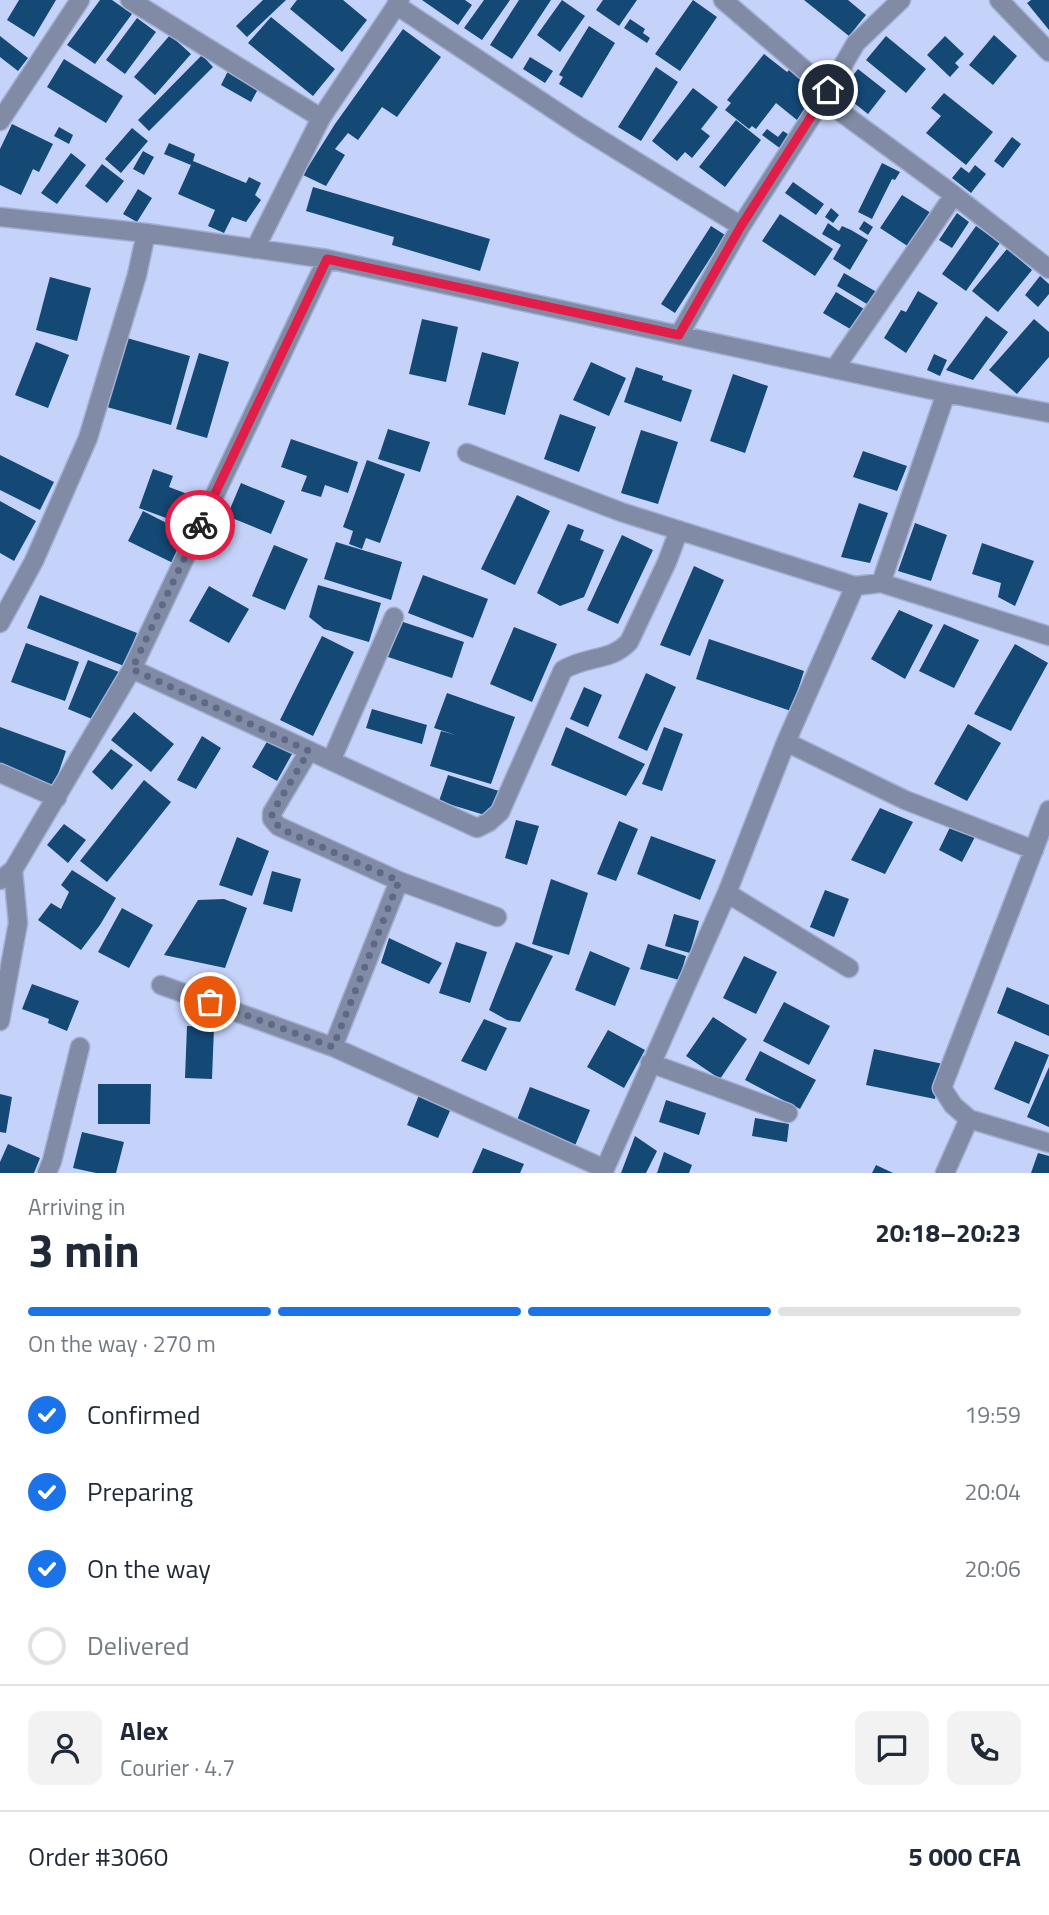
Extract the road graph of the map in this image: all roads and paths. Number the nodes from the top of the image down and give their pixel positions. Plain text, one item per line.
1 (80, 0) edge
2 (130, 0) edge
3 (723, 0) edge
4 (901, 0) edge
5 (999, 0) edge
6 (398, 3) edge
7 (1049, 52) edge
8 (825, 95) junction
9 (321, 118) junction
10 (0, 121) edge
11 (954, 195) junction
12 (0, 217) edge
13 (741, 226) junction
14 (146, 233) junction
15 (255, 249) junction
16 (327, 259) junction
17 (1049, 269) edge
18 (679, 335) junction
19 (835, 368) junction
20 (946, 393) junction
21 (1049, 413) edge
22 (467, 453) dead end
23 (679, 530) junction
24 (881, 583) junction
25 (855, 586) junction
26 (394, 617) dead end
27 (0, 623) edge
28 (1049, 636) edge
29 (132, 669) junction
30 (786, 742) junction
31 (309, 751) junction
32 (331, 761) junction
33 (0, 773) edge
34 (57, 798) junction
35 (1049, 810) edge
36 (1034, 850) junction
37 (7, 875) edge
38 (399, 881) junction
39 (727, 893) junction
40 (497, 917) dead end
41 (849, 968) dead end
42 (161, 985) dead end
43 (0, 1021) edge
44 (80, 1047) dead end
45 (333, 1047) junction
46 (650, 1063) junction
47 (788, 1113) dead end
48 (969, 1119) junction
49 (1049, 1143) edge
50 (604, 1171) edge
51 (47, 1173) edge
52 (945, 1173) edge

1 - 10 street
2 - 9 street
3 - 8 street
4 - 8 street
5 - 7 street
6 - 9 street
6 - 13 street
8 - 11 street
8 - 13 street
9 - 15 street
11 - 17 street
11 - 19 street
12 - 14 street
13 - 18 street
14 - 15 street
14 - 27 street
15 - 16 street
16 - 18 street
16 - 29 street
18 - 19 street
19 - 20 street
20 - 21 street
20 - 24 street
22 - 23 street
23 - 25 street
23 - 32 street
24 - 25 street
24 - 28 street
25 - 30 street
26 - 32 street
29 - 31 street
29 - 34 street
30 - 36 street
30 - 39 street
31 - 32 street
31 - 38 street
33 - 34 street
34 - 37 street
35 - 36 street
36 - 48 street
37 - 43 street
38 - 40 street
38 - 45 street
39 - 41 street
39 - 46 street
42 - 45 street
44 - 51 street
45 - 50 street
46 - 47 street
46 - 50 street
48 - 49 street
48 - 52 street

